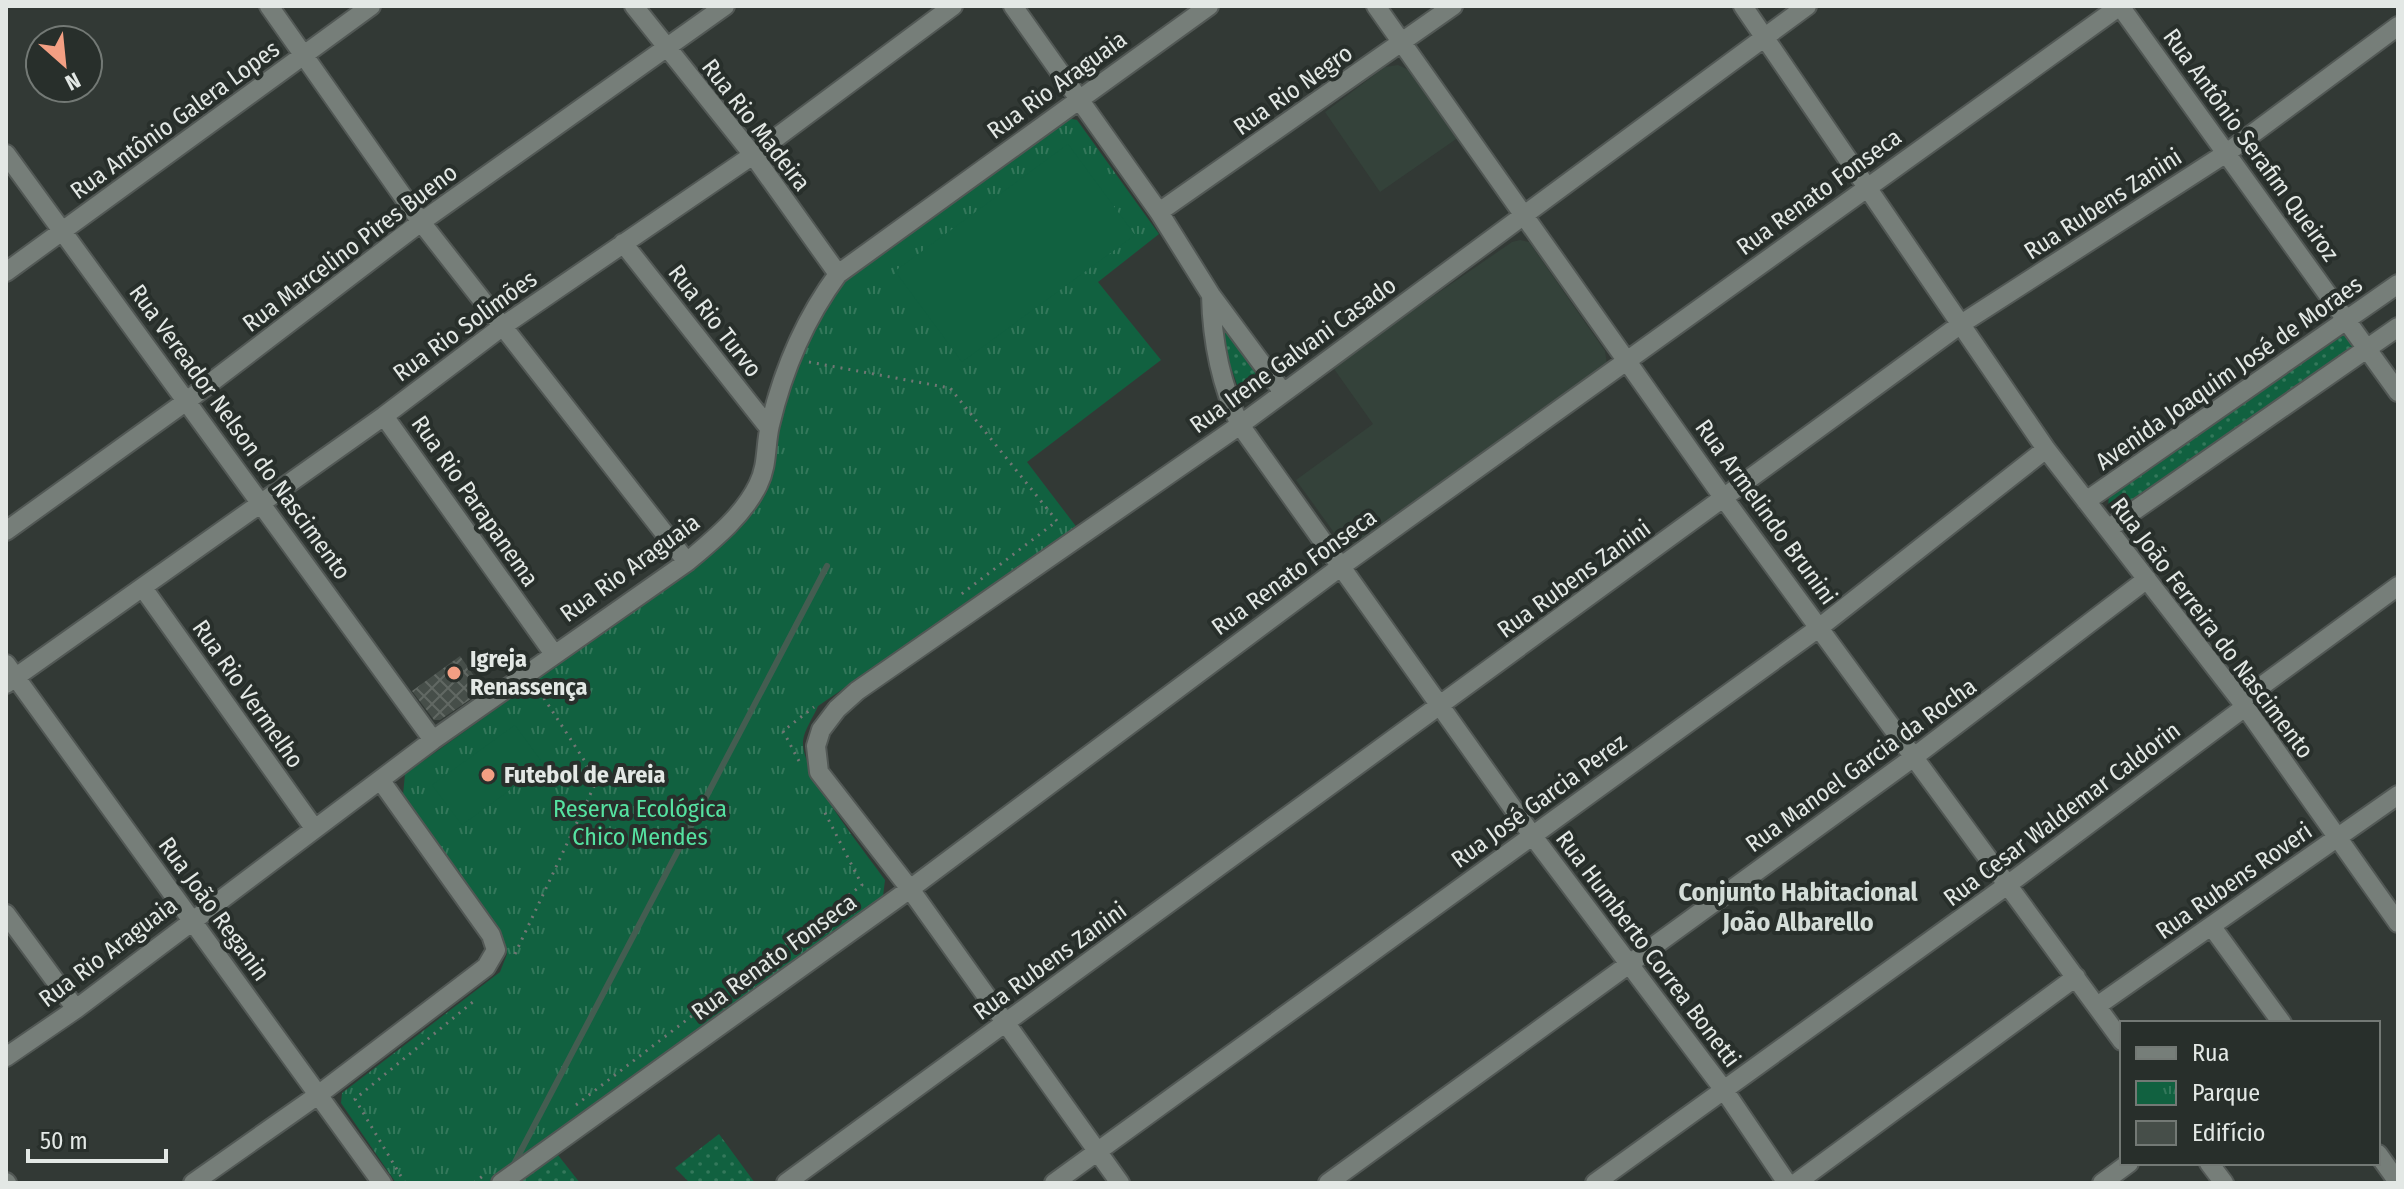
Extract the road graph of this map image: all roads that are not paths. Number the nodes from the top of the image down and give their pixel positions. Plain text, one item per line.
1 (269, 6) edge
2 (371, 6) edge
3 (634, 6) edge
4 (725, 6) edge
5 (953, 6) edge
6 (1013, 6) edge
7 (1209, 6) edge
8 (1376, 6) edge
9 (1453, 6) edge
10 (1743, 6) edge
11 (1807, 6) edge
12 (2120, 6) edge
13 (2398, 26) edge
14 (1763, 38) junction
15 (1403, 43) junction
16 (666, 49) junction
17 (305, 55) junction
18 (1078, 99) junction
19 (2228, 152) junction
20 (6, 154) edge
21 (753, 155) junction
22 (1867, 188) junction
23 (1159, 212) junction
24 (1526, 216) junction
25 (421, 222) junction
26 (62, 231) junction
27 (623, 243) junction
28 (6, 272) edge
29 (838, 274) junction
30 (2398, 284) edge
31 (1211, 295) junction
32 (2347, 321) junction
33 (1961, 324) junction
34 (503, 326) junction
35 (2398, 327) edge
36 (2367, 349) junction
37 (1628, 360) junction
38 (1282, 391) junction
39 (2398, 392) edge
40 (188, 400) junction
41 (384, 416) junction
42 (1240, 425) junction
43 (769, 428) junction
44 (2046, 449) junction
45 (1725, 500) junction
46 (2086, 501) junction
47 (262, 502) junction
48 (2108, 529) junction
49 (6, 531) edge
50 (687, 562) junction
51 (1343, 565) junction
52 (2147, 579) junction
53 (2398, 586) edge
54 (143, 588) junction
55 (1820, 627) junction
56 (554, 654) junction
57 (9, 675) edge
58 (2243, 704) junction
59 (1440, 705) junction
60 (433, 740) junction
61 (1914, 757) junction
62 (381, 781) junction
63 (2398, 795) edge
64 (314, 828) junction
65 (1532, 835) junction
66 (2337, 838) junction
67 (2006, 886) junction
68 (910, 889) junction
69 (6, 914) edge
70 (192, 919) junction
71 (2398, 923) edge
72 (2212, 927) junction
73 (1629, 964) junction
74 (2076, 977) junction
75 (2097, 1006) junction
76 (76, 1009) junction
77 (2281, 1021) edge
78 (1005, 1023) junction
79 (2120, 1038) edge
80 (6, 1057) edge
81 (1724, 1090) junction
82 (318, 1095) junction
83 (1097, 1151) junction
84 (2380, 1157) edge
85 (2126, 1165) edge
86 (2210, 1165) edge
87 (494, 1178) edge
88 (2398, 1182) edge
89 (193, 1183) edge
90 (382, 1183) edge
91 (786, 1183) edge
92 (1054, 1183) edge
93 (1120, 1183) edge
94 (1328, 1183) edge
95 (1595, 1183) edge
96 (1787, 1183) edge
97 (1796, 1183) edge
98 (2102, 1183) edge
99 (2224, 1183) edge

1 - 17 street
2 - 17 street, Rua Antônio Galera Lopes
3 - 16 street, Rua Rio Madeira
4 - 16 street, Rua Marcelino Pires Bueno
5 - 21 street, Rua Rio Solimões
6 - 18 street, Rua Humberto Correa Bonetti
7 - 18 street, Rua Rio Araguaia
8 - 15 street, Rua Armelindo Brunini
9 - 15 street, Rua Rio Negro
10 - 14 street, Rua João Ferreira do Nascimento
11 - 14 street, Rua Irene Galvani Casado
12 - 19 street, Rua Antônio Serafim Queiroz
12 - 22 street, Rua Renato Fonseca
13 - 19 street, Rua Rubens Zanini
14 - 22 street, Rua João Ferreira do Nascimento
14 - 24 street, Rua Irene Galvani Casado
15 - 23 street, Rua Rio Negro
15 - 24 street, Rua Armelindo Brunini
16 - 21 street, Rua Rio Madeira
16 - 25 street, Rua Marcelino Pires Bueno
17 - 25 street
17 - 26 street, Rua Antônio Galera Lopes
18 - 23 street, Rua Humberto Correa Bonetti
18 - 29 street, Rua Rio Araguaia
19 - 32 street, Rua Antônio Serafim Queiroz
19 - 33 street, Rua Rubens Zanini
20 - 26 street, Rua Vereador Nelson do Nascimento
21 - 27 street, Rua Rio Solimões
21 - 29 street, Rua Rio Madeira
22 - 33 street, Rua João Ferreira do Nascimento
22 - 37 street, Rua Renato Fonseca
23 - 31 street, Rua Humberto Correa Bonetti
24 - 37 street, Rua Armelindo Brunini
24 - 38 street, Rua Irene Galvani Casado
25 - 34 street
25 - 40 street, Rua Marcelino Pires Bueno
26 - 28 street, Rua Antônio Galera Lopes
26 - 40 street, Rua Vereador Nelson do Nascimento
27 - 34 street, Rua Rio Solimões
27 - 43 street, Rua Rio Turvo
29 - 43 street, Rua Rio Araguaia
30 - 32 street, Avenida Joaquim José de Moraes
31 - 38 street, Rua Humberto Correa Bonetti
31 - 42 street, Rua Humberto Correa Bonetti
32 - 36 street, Rua Antônio Serafim Queiroz
32 - 46 street, Avenida Joaquim José de Moraes
33 - 44 street, Rua João Ferreira do Nascimento
33 - 45 street, Rua Rubens Zanini
34 - 41 street, Rua Rio Solimões
34 - 50 street
35 - 36 street
36 - 39 street, Rua Antônio Serafim Queiroz
36 - 48 street
37 - 45 street, Rua Armelindo Brunini
37 - 51 street, Rua Renato Fonseca
38 - 42 street, Rua Irene Galvani Casado
40 - 47 street, Rua Vereador Nelson do Nascimento
40 - 49 street, Rua Marcelino Pires Bueno
41 - 47 street, Rua Rio Solimões
41 - 56 street, Rua Rio Parapanema
42 - 51 street, Rua Humberto Correa Bonetti
42 - 68 street, Rua Irene Galvani Casado
43 - 50 street, Rua Rio Araguaia
44 - 46 street, Rua João Ferreira do Nascimento
44 - 55 street, Rua José Garcia Perez
45 - 55 street, Rua Armelindo Brunini
45 - 59 street, Rua Rubens Zanini
46 - 48 street, Rua João Ferreira do Nascimento
47 - 54 street, Rua Rio Solimões
47 - 60 street, Rua Vereador Nelson do Nascimento
48 - 52 street, Rua João Ferreira do Nascimento
50 - 56 street, Rua Rio Araguaia
51 - 59 street, Rua Humberto Correa Bonetti
51 - 68 street, Rua Renato Fonseca
52 - 58 street, Rua João Ferreira do Nascimento
52 - 61 street, Rua Manoel Garcia da Rocha
53 - 58 street, Rua Cesar Waldemar Caldorin
54 - 57 street, Rua Rio Solimões
54 - 64 street, Rua Rio Vermelho
55 - 61 street, Rua Armelindo Brunini
55 - 65 street, Rua José Garcia Perez
56 - 60 street, Rua Rio Araguaia
57 - 70 street, Rua João Reganin
58 - 66 street, Rua João Ferreira do Nascimento
58 - 67 street, Rua Cesar Waldemar Caldorin
59 - 65 street, Rua Humberto Correa Bonetti
59 - 78 street, Rua Rubens Zanini
60 - 62 street, Rua Rio Araguaia
61 - 67 street, Rua Armelindo Brunini
61 - 73 street, Rua Manoel Garcia da Rocha
62 - 64 street, Rua Rio Araguaia
62 - 82 street
63 - 66 street, Rua Rubens Roveri
64 - 70 street, Rua Rio Araguaia
65 - 73 street, Rua Humberto Correa Bonetti
65 - 83 street, Rua José Garcia Perez
66 - 71 street, Rua João Ferreira do Nascimento
66 - 72 street, Rua Rubens Roveri
67 - 74 street, Rua Armelindo Brunini
67 - 81 street, Rua Cesar Waldemar Caldorin
68 - 78 street
68 - 87 street, Rua Renato Fonseca
69 - 76 street
70 - 76 street, Rua Rio Araguaia
70 - 82 street, Rua João Reganin
72 - 75 street, Rua Rubens Roveri
72 - 77 street
73 - 81 street, Rua Humberto Correa Bonetti
73 - 94 street, Rua Manoel Garcia da Rocha
74 - 75 street, Rua Armelindo Brunini
74 - 97 street
75 - 79 street, Rua Armelindo Brunini
76 - 80 street, Rua Rio Araguaia
78 - 83 street
78 - 91 street, Rua Rubens Zanini
81 - 95 street, Rua Cesar Waldemar Caldorin
81 - 96 street, Rua Humberto Correa Bonetti
82 - 89 street
82 - 90 street, Rua João Reganin
83 - 92 street, Rua José Garcia Perez
83 - 93 street
84 - 88 street
85 - 98 street
86 - 99 street

